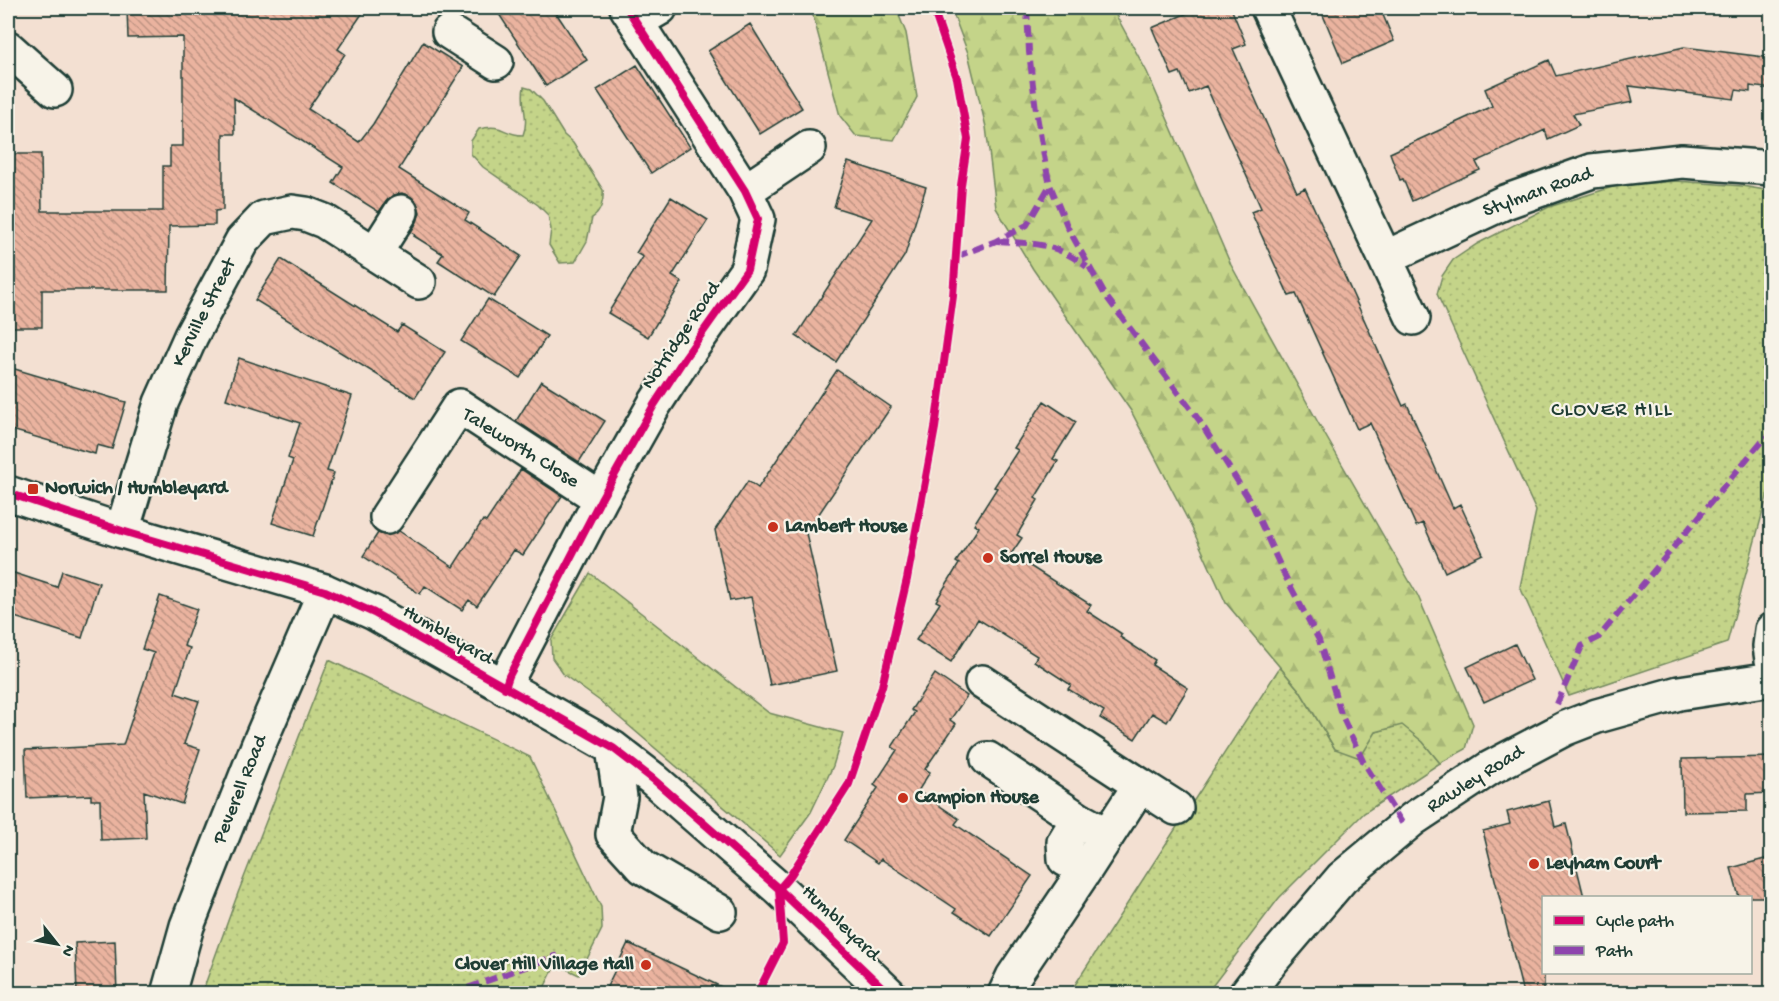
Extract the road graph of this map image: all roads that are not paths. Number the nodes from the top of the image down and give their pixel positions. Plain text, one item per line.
1 (1268, 8) edge
2 (641, 12) edge
3 (449, 32) dead end
4 (8, 48) edge
5 (496, 62) dead end
6 (55, 90) dead end
7 (809, 148) dead end
8 (1772, 168) edge
9 (745, 191) junction
10 (401, 212) dead end
11 (375, 253) junction
12 (1385, 258) junction
13 (419, 282) dead end
14 (1413, 318) dead end
15 (8, 493) edge
16 (601, 499) junction
17 (387, 517) dead end
18 (122, 531) junction
19 (325, 591) junction
20 (1772, 630) edge
21 (1772, 660) edge
22 (1772, 679) edge
23 (982, 682) dead end
24 (505, 688) junction
25 (613, 748) junction
26 (988, 759) dead end
27 (1140, 785) junction
28 (1176, 808) dead end
29 (1078, 819) junction
30 (1107, 836) junction
31 (1085, 870) junction
32 (720, 912) dead end
33 (168, 993) edge
34 (889, 993) edge
35 (1005, 993) edge
36 (1246, 993) edge

1 - 12 street
2 - 9 street, Notridge Road
3 - 5 street
4 - 6 street
7 - 9 street
8 - 12 street, Stylman Road
9 - 16 street, Notridge Road
10 - 11 street
11 - 13 street, Kerville Street
11 - 18 street, Kerville Street
12 - 14 street
15 - 18 street, Humbleyard
16 - 17 street, Taleworth Close
16 - 24 street, Notridge Road
18 - 19 street, Humbleyard
19 - 24 street, Humbleyard
19 - 33 street, Peverell Road
20 - 21 street
22 - 36 street, Rawley Road
23 - 27 street
24 - 25 street, Humbleyard
25 - 32 street
25 - 34 street, Humbleyard
26 - 29 street
27 - 28 street
27 - 30 street
29 - 30 street
29 - 31 street
30 - 31 street
31 - 35 street

